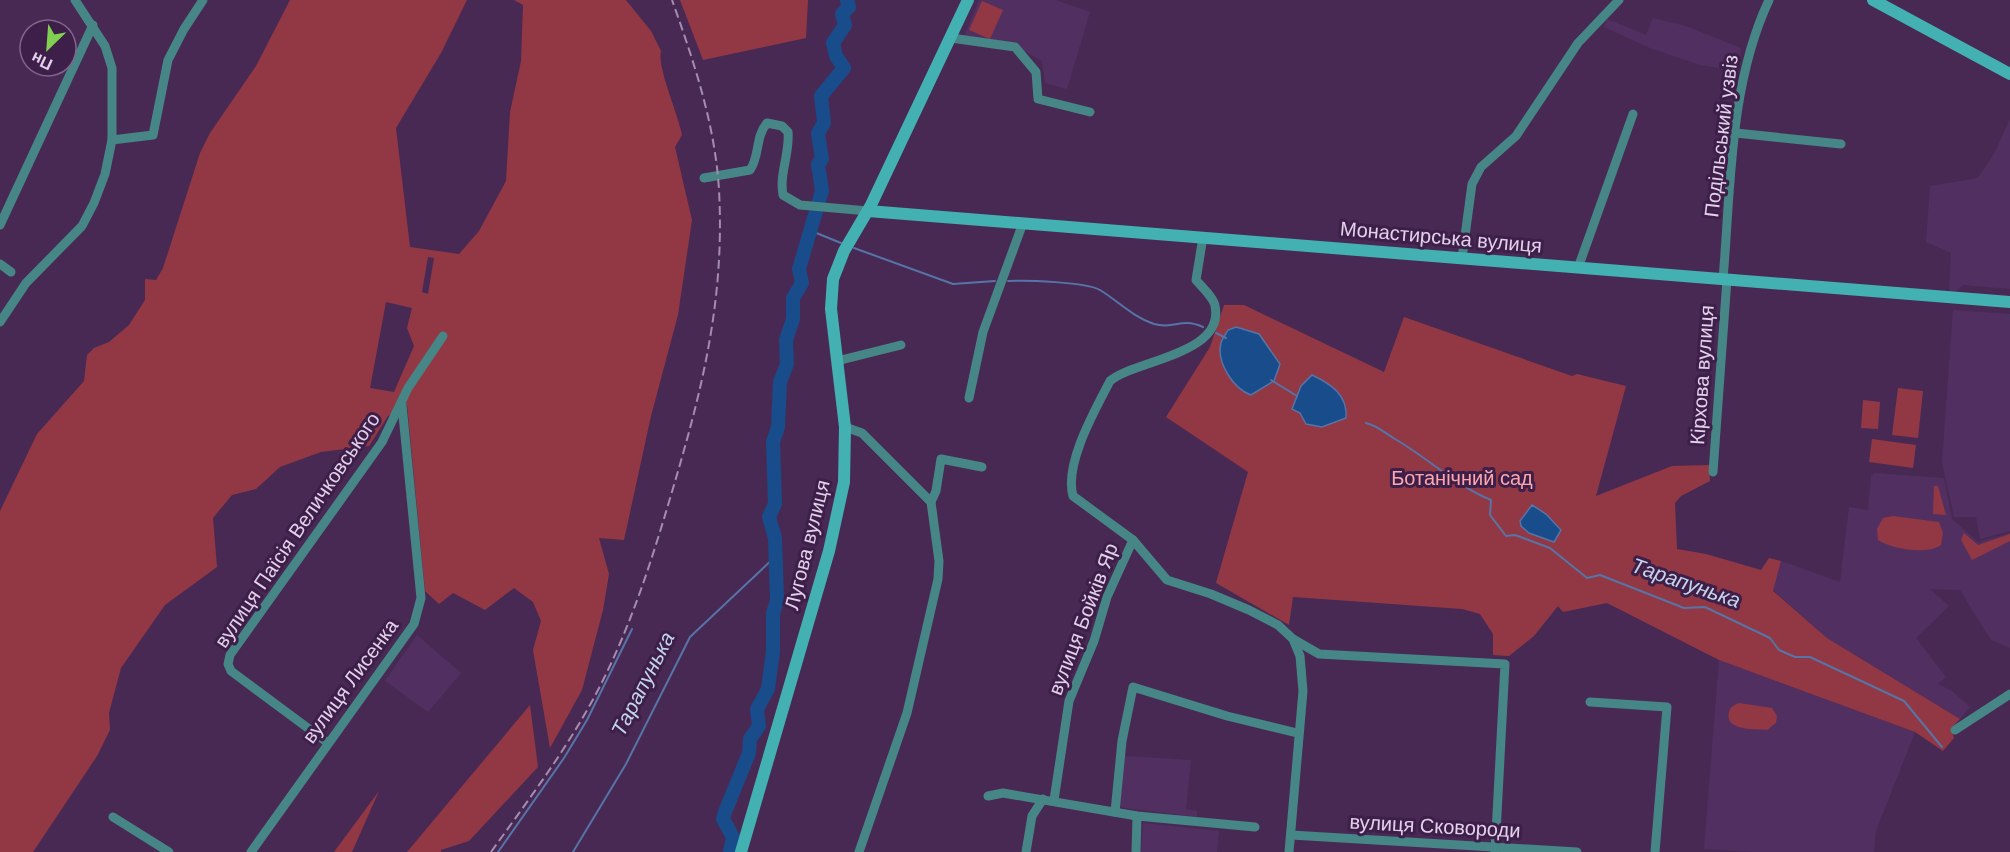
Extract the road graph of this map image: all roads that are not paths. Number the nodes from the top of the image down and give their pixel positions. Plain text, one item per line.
1 (75, 0) edge
2 (203, 0) edge
3 (968, 0) edge
4 (1619, 0) edge
5 (1769, 0) edge
6 (1873, 0) edge
7 (93, 25) junction
8 (951, 38) junction
9 (2010, 74) edge
10 (1090, 112) dead end
11 (1633, 114) dead end
12 (1736, 133) junction
13 (112, 141) junction
14 (1841, 144) dead end
15 (704, 178) dead end
16 (868, 211) junction
17 (1023, 223) junction
18 (0, 225) edge
19 (1203, 237) junction
20 (1462, 258) junction
21 (0, 264) edge
22 (1578, 267) junction
23 (11, 272) dead end
24 (1725, 279) junction
25 (2010, 302) edge
26 (0, 322) edge
27 (443, 336) dead end
28 (901, 345) dead end
29 (837, 361) junction
30 (969, 398) dead end
31 (402, 405) junction
32 (845, 427) junction
33 (982, 467) dead end
34 (1713, 472) dead end
35 (931, 502) junction
36 (1133, 540) junction
37 (1293, 639) junction
38 (2010, 694) edge
39 (1590, 702) dead end
40 (1955, 730) dead end
41 (1297, 733) junction
42 (328, 743) junction
43 (988, 796) dead end
44 (1043, 799) junction
45 (1054, 800) junction
46 (1115, 812) junction
47 (1137, 816) junction
48 (112, 817) dead end
49 (1255, 827) dead end
50 (1291, 835) junction
51 (1495, 850) edge
52 (169, 852) edge
53 (250, 852) edge
54 (741, 852) edge
55 (859, 852) edge
56 (1026, 852) edge
57 (1136, 852) edge
58 (1289, 852) edge
59 (1577, 852) edge
60 (1655, 852) edge

1 - 7 street
2 - 13 street
3 - 8 street, Лугова вулиця
4 - 20 street
5 - 12 street, Подільський узвіз
6 - 9 street
7 - 13 street
7 - 18 street
8 - 10 street
8 - 16 street, Лугова вулиця
11 - 22 street
12 - 14 street
12 - 24 street, Подільський узвіз
13 - 26 street
15 - 16 street
16 - 17 street, Монастирська вулиця
16 - 29 street, Лугова вулиця
17 - 19 street, Монастирська вулиця
17 - 30 street
19 - 20 street, Монастирська вулиця
19 - 36 street, вулиця Бойків Яр
20 - 22 street, Монастирська вулиця
21 - 23 street
22 - 24 street, Монастирська вулиця
24 - 25 street, Монастирська вулиця
24 - 34 street, Кірхова вулиця
27 - 31 street, вулиця Паїсія Величковського
28 - 29 street
29 - 32 street, Лугова вулиця
31 - 42 street, вулиця Лисенка
31 - 42 street, вулиця Паїсія Величковського
32 - 35 street
32 - 54 street, Лугова вулиця
33 - 35 street
35 - 55 street
36 - 37 street
36 - 45 street, вулиця Бойків Яр
37 - 41 street
37 - 51 street
38 - 40 street
39 - 60 street
41 - 46 street
41 - 50 street
42 - 53 street, вулиця Лисенка
43 - 44 street
44 - 45 street
44 - 56 street
45 - 46 street
46 - 47 street
47 - 49 street
47 - 57 street
48 - 52 street
50 - 51 street, вулиця Сковороди
50 - 58 street
51 - 59 street, вулиця Сковороди

